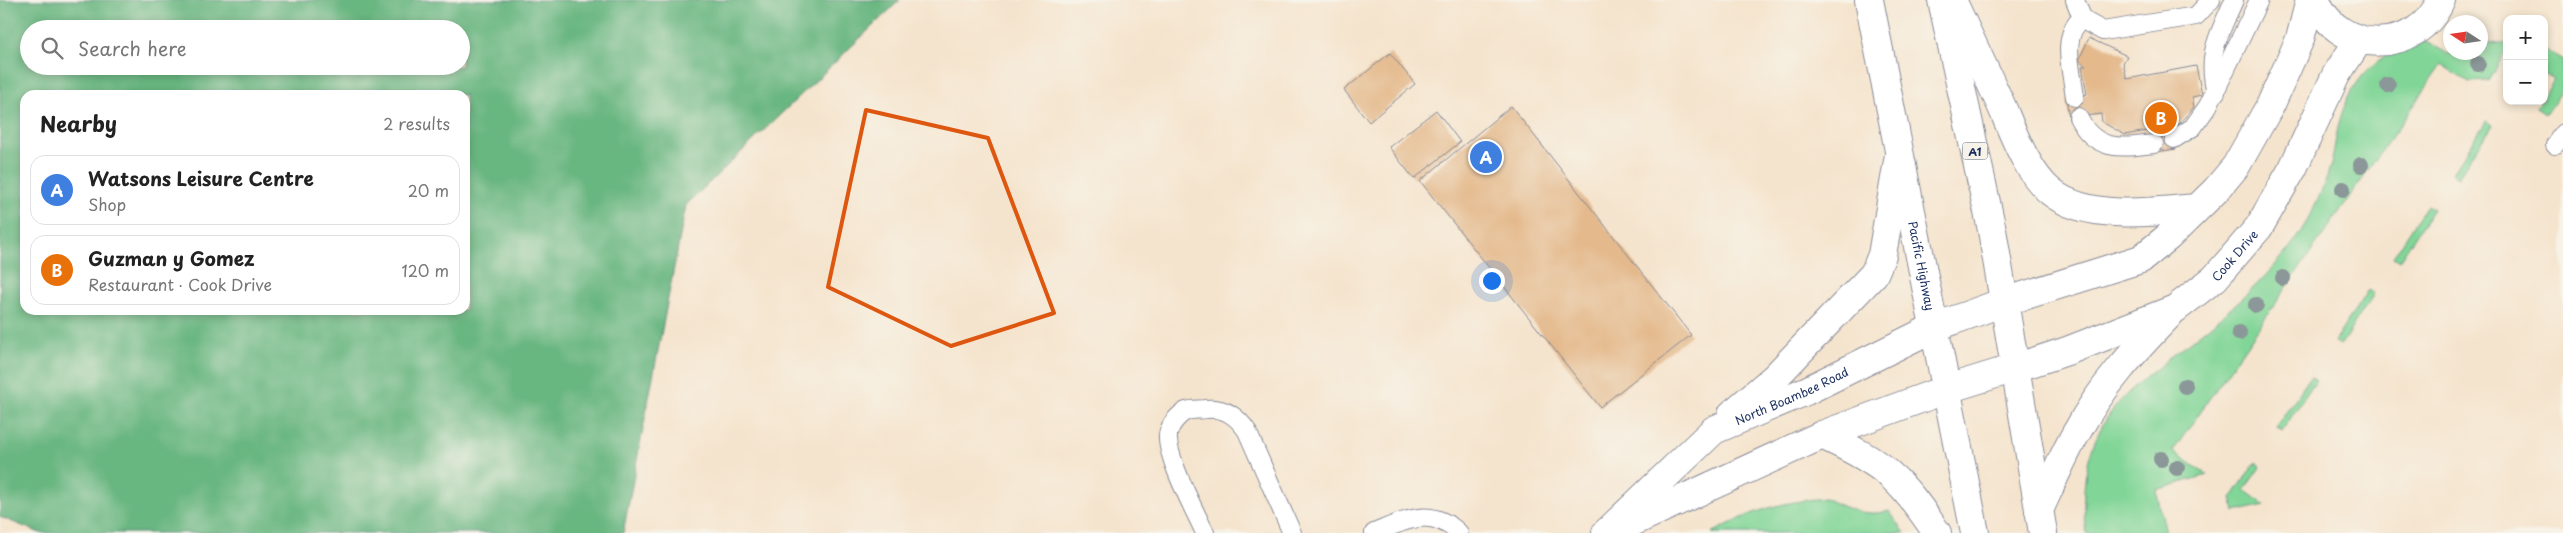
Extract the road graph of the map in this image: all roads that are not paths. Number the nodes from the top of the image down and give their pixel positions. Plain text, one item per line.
1 (1869, 0) edge
2 (1942, 0) edge
3 (1952, 0) edge
4 (2075, 0) edge
5 (2211, 0) edge
6 (2234, 0) edge
7 (2260, 0) edge
8 (2310, 0) edge
9 (2316, 0) edge
10 (2442, 0) edge
11 (2082, 18) junction
12 (2359, 40) junction
13 (2216, 92) junction
14 (2075, 97) dead end
15 (2078, 118) dead end
16 (2174, 139) dead end
17 (2154, 144) dead end
18 (1900, 149) junction
19 (2195, 208) junction
20 (2004, 302) junction
21 (2176, 309) junction
22 (1935, 327) junction
23 (2015, 368) junction
24 (1946, 389) junction
25 (1714, 430) junction
26 (1822, 435) junction
27 (2041, 522) edge
28 (1205, 533) edge
29 (1292, 533) edge
30 (1374, 533) edge
31 (1459, 533) edge
32 (1607, 533) edge
33 (1937, 533) edge
34 (1975, 533) edge

1 - 18 main road, Pacific Highway
2 - 20 main road, A1
3 - 19 main road
4 - 11 lane
5 - 11 lane
6 - 13 lane
7 - 13 lane
8 - 19 main road
9 - 12 main road
10 - 12 main road
11 - 14 lane
12 - 21 main road, Cook Drive
13 - 16 lane
15 - 17 lane
18 - 22 main road, Pacific Highway
18 - 25 main road
19 - 20 main road
20 - 22 main road, North Boambee Road
20 - 23 main road, A1
21 - 23 main road, Cook Drive
21 - 27 main road
22 - 24 main road, Pacific Highway
22 - 25 main road, North Boambee Road
23 - 24 main road, North Boambee Road
23 - 27 main road, A1
24 - 26 main road, North Boambee Road
24 - 34 main road, Pacific Highway
25 - 32 main road, North Boambee Road
26 - 32 main road, North Boambee Road
26 - 33 main road
28 - 29 lane
30 - 31 lane

